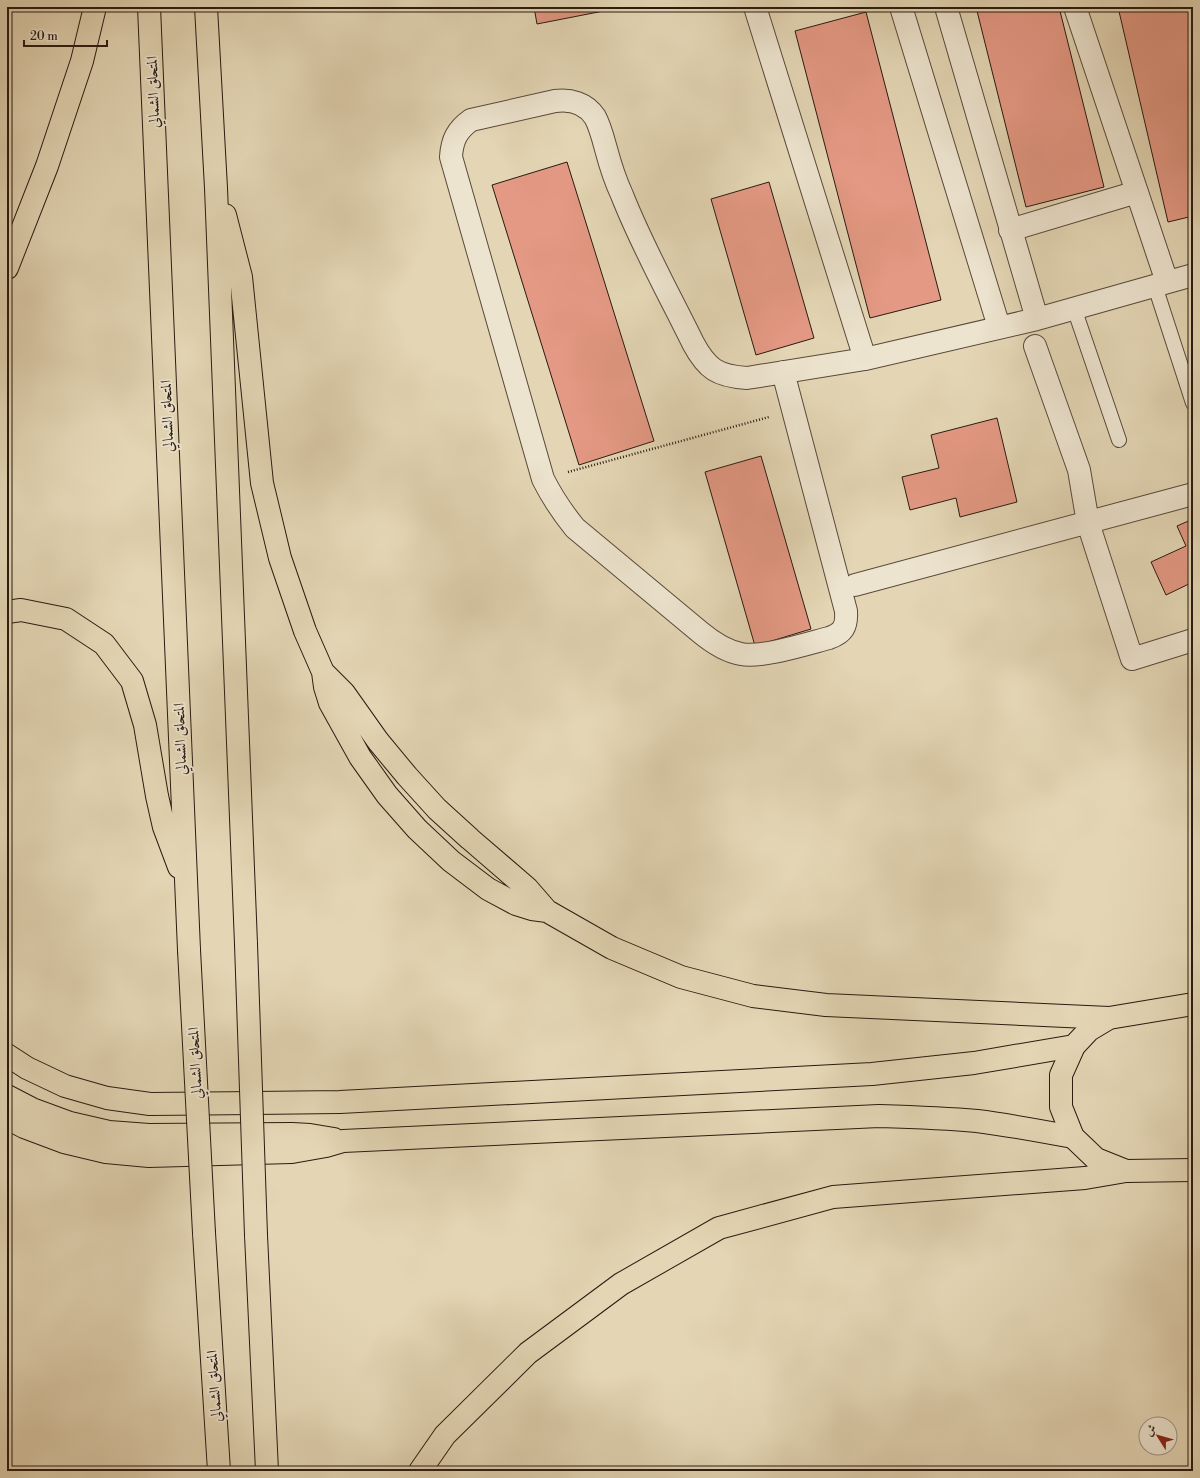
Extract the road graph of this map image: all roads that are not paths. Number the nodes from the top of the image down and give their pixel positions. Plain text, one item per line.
1 (96, 7) edge
2 (149, 7) edge
3 (206, 7) edge
4 (755, 7) edge
5 (900, 7) edge
6 (946, 7) edge
7 (1075, 7) edge
8 (216, 188) junction
9 (1136, 192) junction
10 (1010, 230) junction
11 (7, 268) edge
12 (1193, 275) edge
13 (1161, 284) junction
14 (1074, 308) junction
15 (1037, 319) junction
16 (999, 328) junction
17 (1035, 346) dead end
18 (865, 359) junction
19 (784, 372) junction
20 (1193, 403) edge
21 (1119, 440) dead end
22 (1193, 494) edge
23 (1088, 523) junction
24 (855, 585) dead end
25 (7, 612) edge
26 (1193, 640) edge
27 (323, 672) junction
28 (186, 885) junction
29 (548, 911) junction
30 (1193, 1004) edge
31 (1109, 1018) junction
32 (1074, 1046) junction
33 (7, 1055) edge
34 (7, 1096) edge
35 (7, 1118) edge
36 (1073, 1137) junction
37 (343, 1141) junction
38 (1193, 1170) edge
39 (1126, 1171) junction
40 (219, 1471) edge
41 (267, 1471) edge
42 (420, 1471) edge

1 - 11 main road
2 - 28 main road, المتحلق الشمالي
3 - 8 main road
4 - 18 street
5 - 16 street
6 - 10 street
7 - 9 street
8 - 27 main road
8 - 41 main road, bridge
9 - 10 street
9 - 13 street
10 - 15 street
12 - 13 street
13 - 14 street
13 - 20 lane
14 - 15 street
14 - 21 lane
15 - 16 street
16 - 18 street
17 - 23 street
18 - 19 street
19 - 19 street
22 - 23 street
23 - 24 street
23 - 26 street
25 - 28 main road
27 - 29 main road
27 - 29 main road
28 - 40 main road, المتحلق الشمالي, bridge
29 - 31 main road
30 - 31 main road
31 - 32 main road
32 - 33 main road
32 - 36 main road
34 - 37 main road
35 - 37 main road
36 - 37 main road
36 - 39 main road
38 - 39 main road
39 - 42 main road

